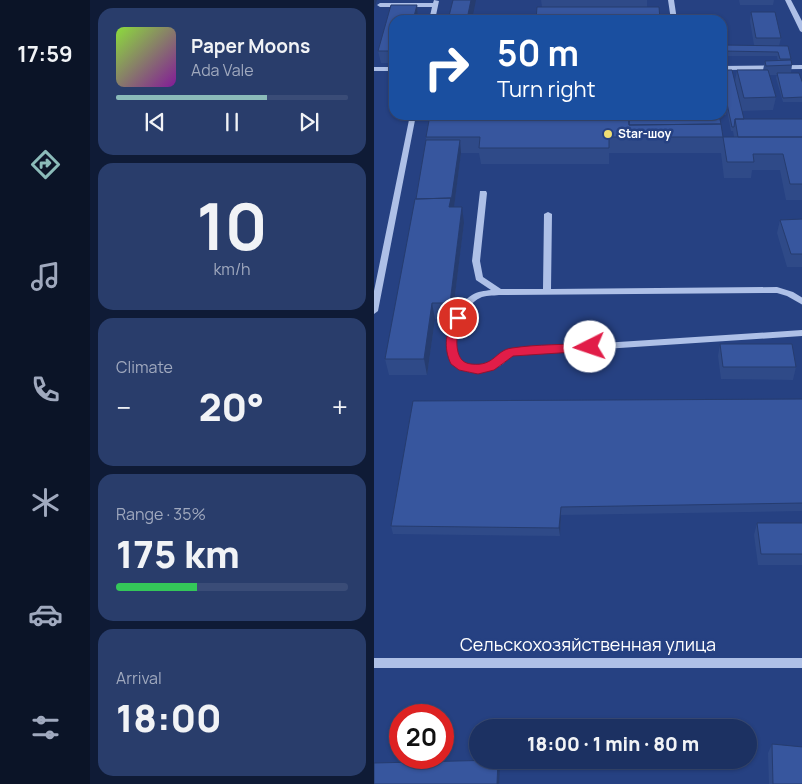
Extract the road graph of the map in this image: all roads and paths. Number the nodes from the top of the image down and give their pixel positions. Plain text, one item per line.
1 (670, 0) edge
2 (788, 0) edge
3 (435, 3) edge
4 (380, 5) dead end
5 (673, 15) edge
6 (802, 31) edge
7 (802, 67) edge
8 (727, 68) edge
9 (374, 69) edge
10 (389, 69) edge
11 (411, 120) edge
12 (483, 193) dead end
13 (548, 214) dead end
14 (499, 292) junction
15 (547, 292) junction
16 (802, 302) edge
17 (374, 310) edge
18 (802, 333) edge
19 (802, 662) edge
20 (374, 663) edge

1 - 5 street
2 - 6 street
3 - 4 street
7 - 8 street
9 - 10 street
11 - 17 street
12 - 14 lane
13 - 15 street
14 - 15 street
14 - 18 street
15 - 16 street
19 - 20 street, Сельскохозяйственная улица

